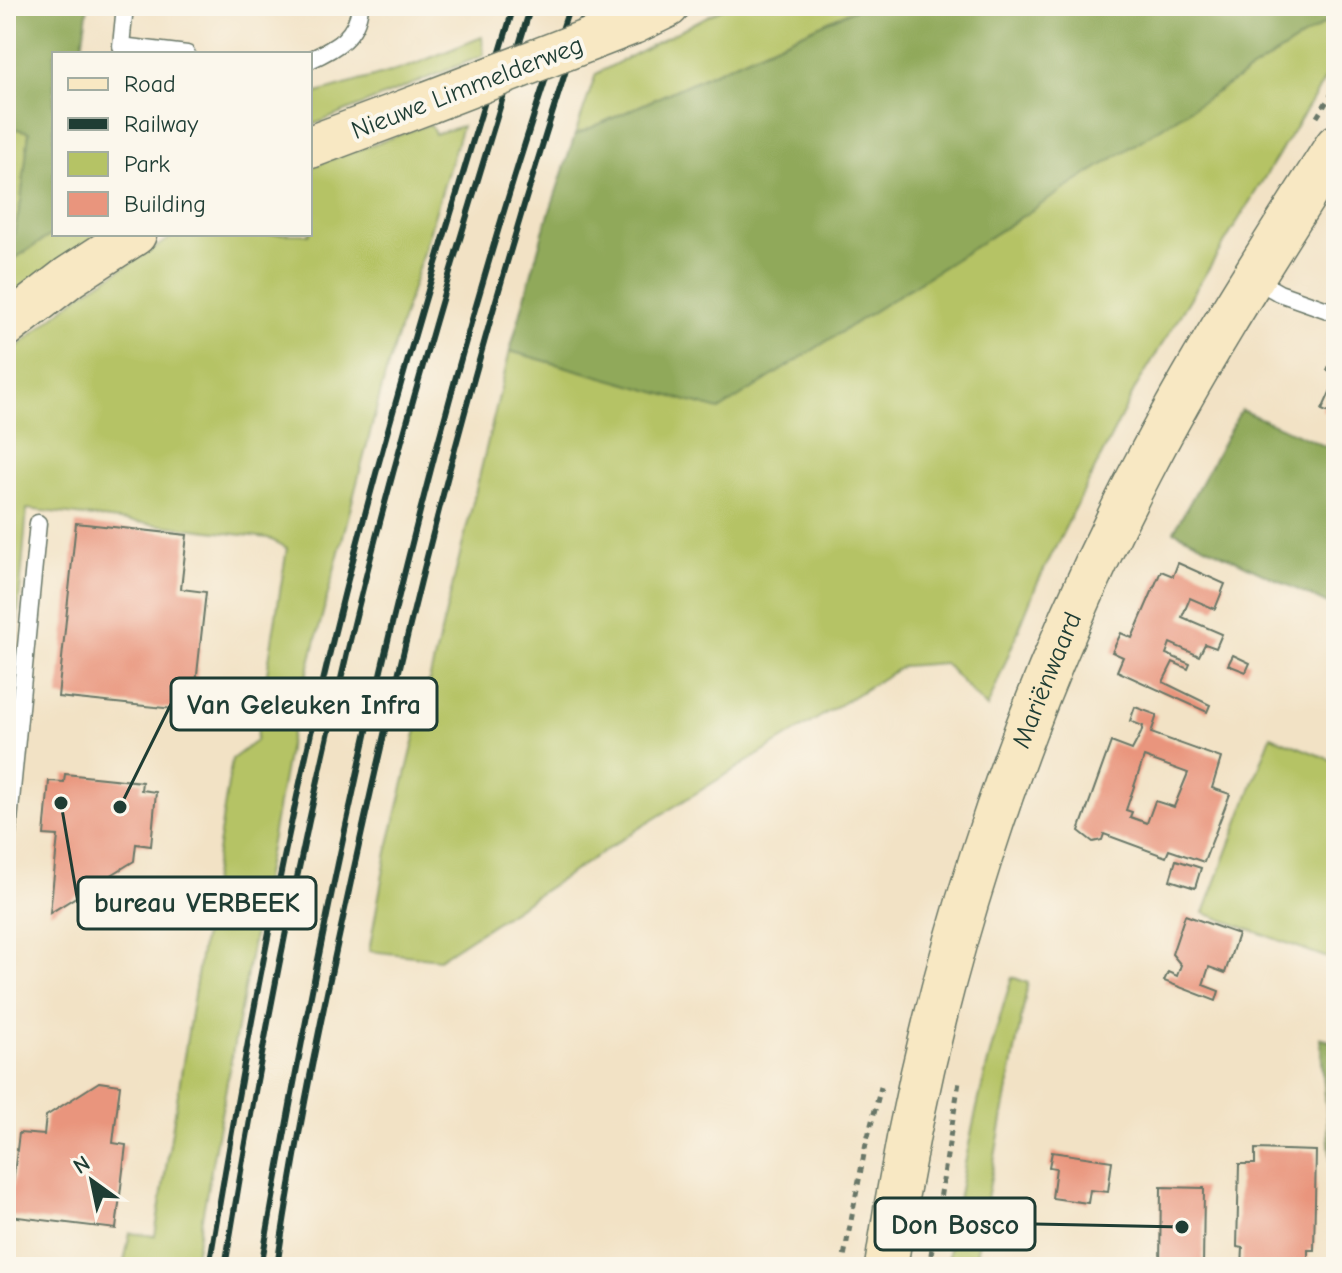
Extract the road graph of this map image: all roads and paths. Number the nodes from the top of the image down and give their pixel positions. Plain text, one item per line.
1 (125, 6) edge
2 (360, 6) edge
3 (650, 14) edge
4 (170, 52) edge
5 (312, 59) edge
6 (312, 146) edge
7 (1336, 146) edge
8 (132, 236) edge
9 (1253, 277) junction
10 (1336, 313) edge
11 (6, 326) edge
12 (38, 523) dead end
13 (6, 852) edge
14 (961, 1071) dead end
15 (886, 1267) edge
16 (929, 1267) edge

1 - 4 lane
2 - 5 lane
3 - 6 street, Nieuwe Limmelderweg, bridge
7 - 9 street, Mariënwaard
8 - 11 street
9 - 10 lane
9 - 15 street, Mariënwaard
12 - 13 lane
14 - 16 path

